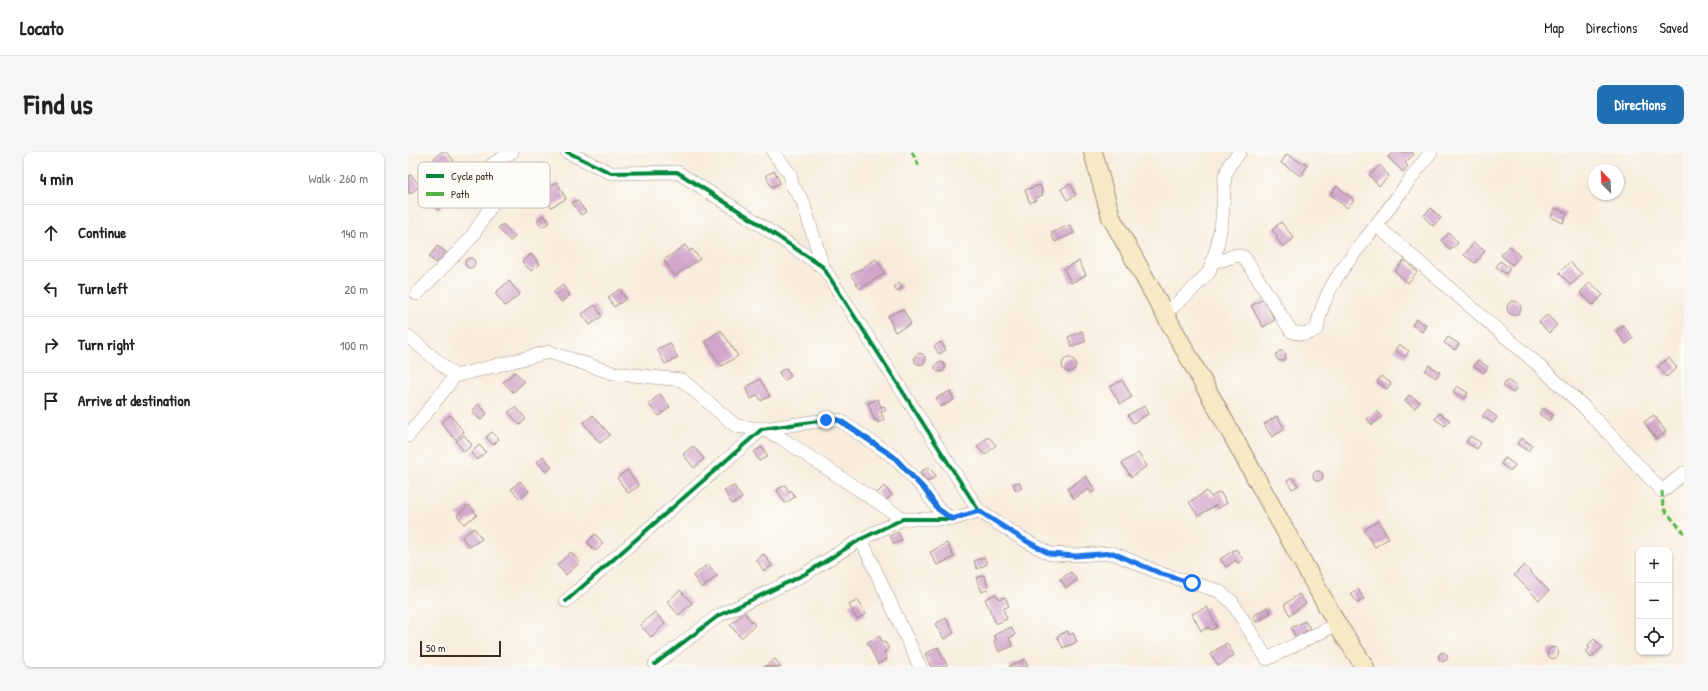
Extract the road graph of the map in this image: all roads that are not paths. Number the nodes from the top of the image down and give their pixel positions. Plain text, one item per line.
1 (512, 152) edge
2 (567, 152) edge
3 (773, 152) edge
4 (1093, 152) edge
5 (1240, 152) edge
6 (1430, 152) edge
7 (496, 162) edge
8 (490, 208) edge
9 (1376, 225) junction
10 (1212, 261) junction
11 (823, 267) junction
12 (417, 294) dead end
13 (1164, 314) junction
14 (408, 336) edge
15 (455, 376) junction
16 (762, 429) junction
17 (408, 436) edge
18 (1684, 473) edge
19 (979, 511) junction
20 (903, 519) junction
21 (952, 519) junction
22 (860, 539) junction
23 (566, 601) dead end
24 (1337, 624) junction
25 (655, 664) dead end
26 (920, 667) edge
27 (1365, 667) edge

1 - 7 street
2 - 11 street
3 - 11 street
4 - 13 main road
5 - 10 street
6 - 9 street
8 - 12 street
9 - 10 street
9 - 18 street
10 - 13 street
11 - 19 street
13 - 24 main road
14 - 15 street
15 - 16 street
15 - 17 street
16 - 20 street
16 - 21 street
16 - 23 street
19 - 21 street
19 - 24 street
20 - 21 street
20 - 22 street
22 - 25 street
22 - 26 street
24 - 27 main road

